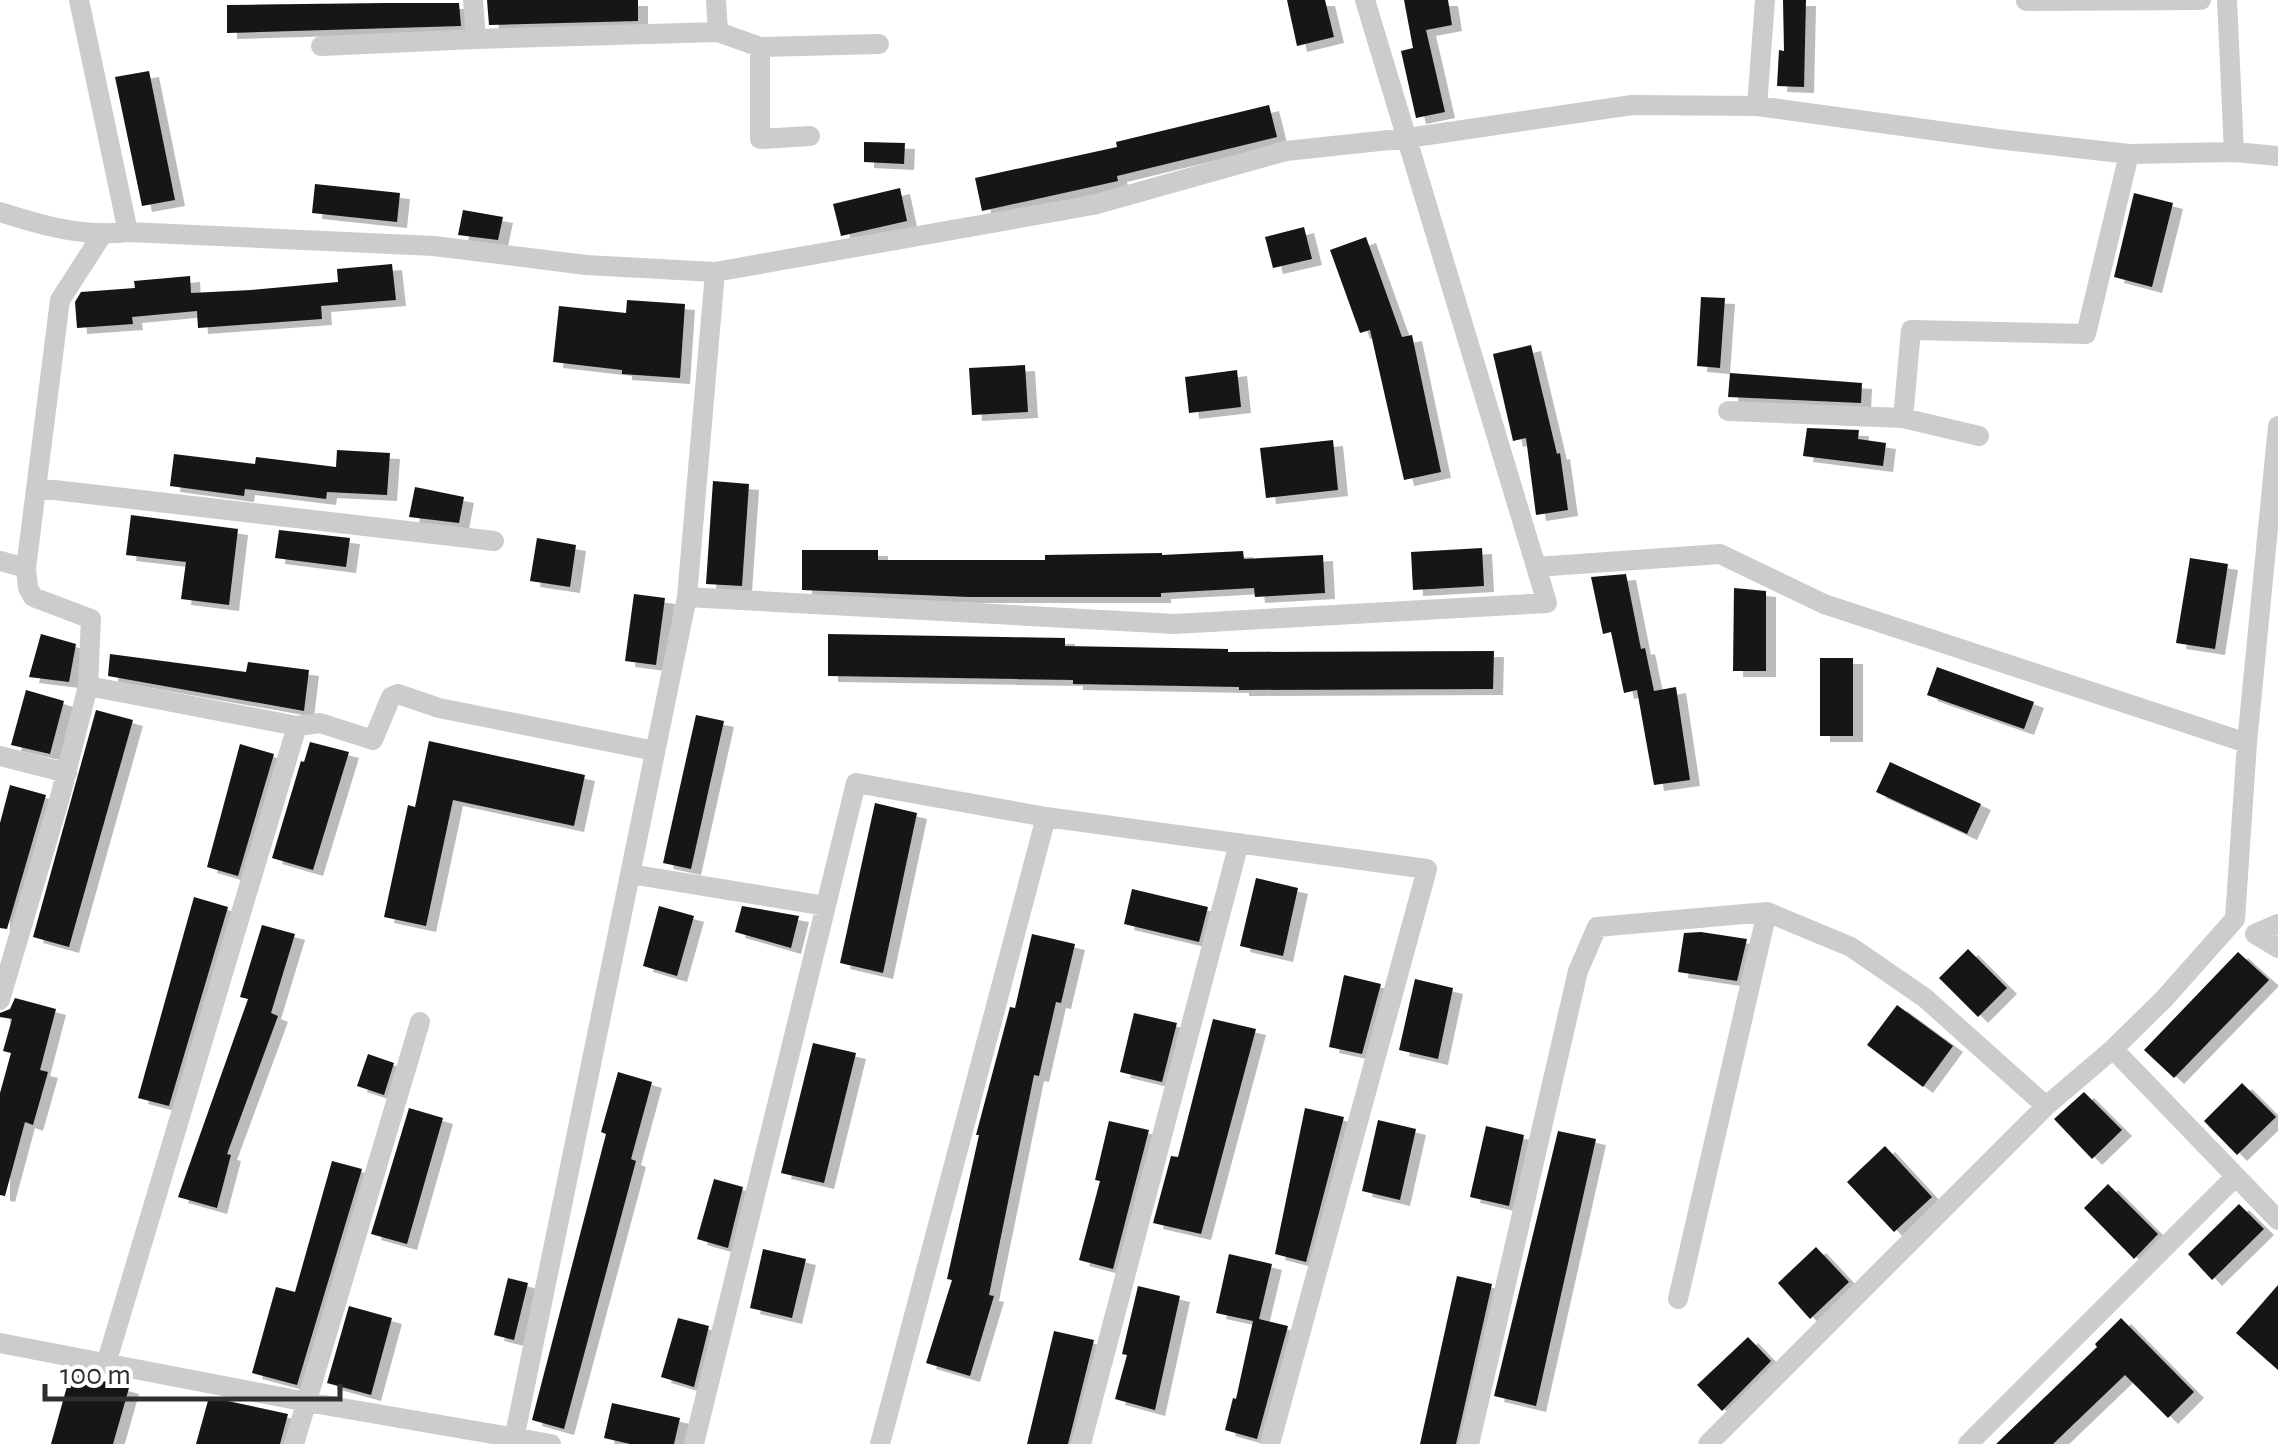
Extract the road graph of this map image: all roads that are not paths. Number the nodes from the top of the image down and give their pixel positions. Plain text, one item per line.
1 (79, 0) edge
2 (473, 0) edge
3 (716, 0) edge
4 (1366, 0) edge
5 (1765, 0) edge
6 (2201, 0) edge
7 (2227, 0) edge
8 (2026, 1) edge
9 (718, 32) junction
10 (476, 39) junction
11 (880, 44) dead end
12 (321, 46) dead end
13 (760, 48) junction
14 (1757, 106) junction
15 (810, 136) dead end
16 (1408, 138) junction
17 (2234, 152) junction
18 (2129, 154) junction
19 (2278, 156) edge
20 (0, 212) edge
21 (128, 232) junction
22 (102, 234) junction
23 (716, 272) junction
24 (1728, 411) dead end
25 (1903, 418) junction
26 (2278, 426) edge
27 (1978, 436) dead end
28 (37, 488) junction
29 (494, 541) dead end
30 (0, 562) edge
31 (1536, 566) junction
32 (26, 568) junction
33 (687, 597) junction
34 (88, 686) junction
35 (297, 726) junction
36 (2247, 743) junction
37 (655, 751) junction
38 (0, 756) edge
39 (67, 772) junction
40 (1046, 817) junction
41 (1240, 842) junction
42 (630, 874) junction
43 (826, 906) junction
44 (1767, 912) junction
45 (2235, 919) junction
46 (2278, 924) edge
47 (2255, 934) junction
48 (2278, 948) edge
49 (0, 1000) edge
50 (420, 1022) dead end
51 (2113, 1049) junction
52 (2046, 1106) junction
53 (2236, 1177) junction
54 (2278, 1220) edge
55 (1678, 1299) dead end
56 (0, 1343) edge
57 (106, 1364) junction
58 (307, 1402) junction
59 (514, 1440) edge
60 (294, 1444) edge
61 (550, 1444) edge
62 (694, 1444) edge
63 (880, 1444) edge
64 (1081, 1444) edge
65 (1270, 1444) edge
66 (1469, 1444) edge
67 (1708, 1444) edge
68 (1968, 1444) edge

1 - 21 street
2 - 10 street
3 - 9 street
4 - 16 street
5 - 14 street
6 - 8 street
7 - 17 street
9 - 10 street
9 - 13 street
10 - 12 street
11 - 13 street
13 - 15 street
14 - 16 street
14 - 18 street
16 - 23 street
16 - 31 street
17 - 18 street
17 - 19 street
18 - 25 street
20 - 22 street
21 - 22 street
21 - 23 street
22 - 28 street
23 - 33 street
24 - 25 street
25 - 27 street
26 - 36 street
28 - 29 street
28 - 32 street
30 - 32 street
31 - 33 street
31 - 36 street
32 - 34 street
33 - 37 street
34 - 35 street
34 - 39 street
35 - 37 street
35 - 57 street
36 - 45 street
37 - 42 street
38 - 39 street
39 - 49 street
40 - 41 street
40 - 43 street
40 - 63 street
41 - 64 street
41 - 65 street
42 - 43 street
42 - 59 street
43 - 62 street
44 - 52 street
44 - 55 street
44 - 66 street
45 - 47 street
45 - 51 street
46 - 47 street
47 - 48 street
50 - 58 street
51 - 52 street
51 - 53 street
52 - 67 street
53 - 54 street
53 - 68 street
56 - 57 street
57 - 58 street
58 - 59 street
58 - 60 street
59 - 61 street

